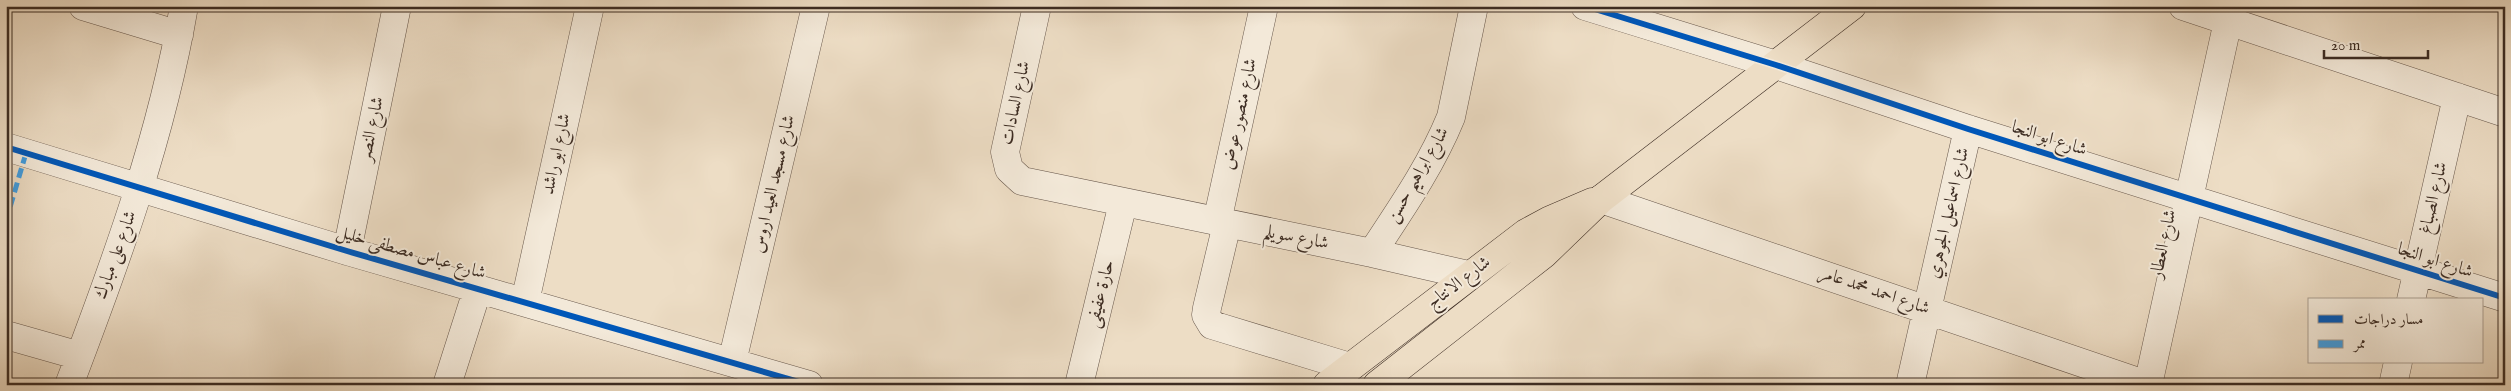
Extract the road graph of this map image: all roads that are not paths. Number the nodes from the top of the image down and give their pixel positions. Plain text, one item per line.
1 (83, 6) edge
2 (184, 6) edge
3 (397, 6) edge
4 (590, 6) edge
5 (816, 6) edge
6 (1037, 6) edge
7 (1264, 6) edge
8 (1474, 6) edge
9 (1585, 6) edge
10 (1852, 6) edge
11 (2183, 6) edge
12 (2228, 21) junction
13 (179, 35) junction
14 (1776, 65) junction
15 (2457, 97) junction
16 (2505, 113) edge
17 (1968, 129) junction
18 (6, 147) edge
19 (140, 187) junction
20 (2189, 198) junction
21 (1601, 200) junction
22 (1123, 203) junction
23 (1222, 223) junction
24 (347, 251) junction
25 (1372, 253) junction
26 (2418, 271) junction
27 (1468, 275) junction
28 (478, 288) junction
29 (2411, 298) edge
30 (2505, 298) edge
31 (525, 302) junction
32 (1927, 309) junction
33 (6, 334) edge
34 (80, 356) junction
35 (732, 362) junction
36 (2398, 364) edge
37 (1350, 367) junction
38 (68, 385) edge
39 (447, 385) edge
40 (809, 385) edge
41 (1079, 385) edge
42 (1327, 385) edge
43 (1377, 385) edge
44 (1910, 385) edge
45 (2148, 385) edge
46 (2393, 385) edge

1 - 13 street
2 - 13 street, شارع على مبارك
3 - 24 street, شارع النصر
4 - 31 street, شارع ابو راشد
5 - 35 street, شارع مسجد العيد اروس
6 - 22 street, شارع السادات
7 - 23 street, شارع منصور عوض
8 - 25 street, شارع ابراهيم حسن
9 - 14 street, شارع ابو النجا
10 - 14 main road, شارع الانتاج
11 - 12 street
12 - 15 street
12 - 20 street, شارع العطار
13 - 19 street, شارع على مبارك
14 - 17 street, شارع ابو النجا
14 - 21 main road, شارع الانتاج
15 - 16 street
15 - 26 street, شارع الصباغ
17 - 20 street, شارع ابو النجا
17 - 32 street, شارع اسماعيل الجوهري
18 - 19 street, شارع عباس مصطفى خليل
19 - 24 street, شارع عباس مصطفى خليل
19 - 34 street, شارع على مبارك
20 - 26 street, شارع ابو النجا
20 - 45 street, شارع العطار
21 - 27 main road, شارع الانتاج
21 - 32 street, شارع احمد محمد عامر
21 - 43 main road, شارع الانتاج
22 - 23 street, شارع سويلم
22 - 41 street, حارة عفيفى
23 - 25 street, شارع سويلم
23 - 37 street, شارع منصور عوض
24 - 28 street, شارع عباس مصطفى خليل
25 - 27 street, شارع سويلم
26 - 29 street, شارع الصباغ
26 - 30 street, شارع ابو النجا
27 - 37 main road, شارع الانتاج
28 - 31 street, شارع عباس مصطفى خليل
28 - 39 street
31 - 35 street, شارع عباس مصطفى خليل
32 - 44 street, شارع اسماعيل الجوهري
32 - 45 street, شارع احمد محمد عامر
33 - 34 street
34 - 38 street, شارع على مبارك
35 - 40 street, شارع عباس مصطفى خليل
36 - 46 street
37 - 42 main road, شارع الانتاج

